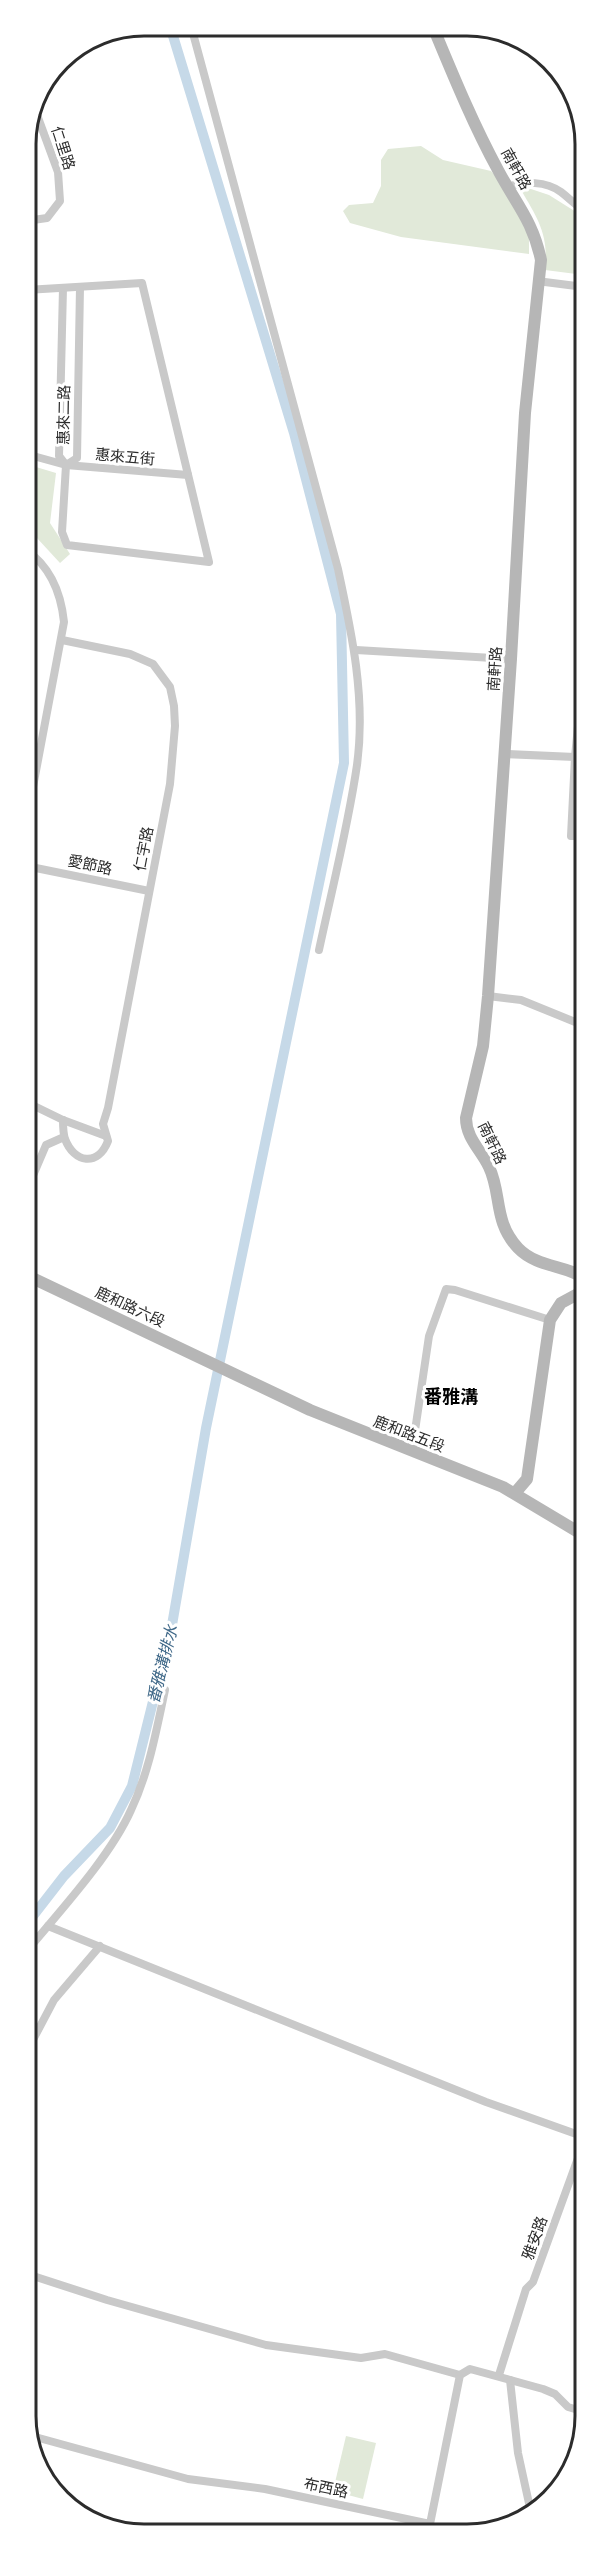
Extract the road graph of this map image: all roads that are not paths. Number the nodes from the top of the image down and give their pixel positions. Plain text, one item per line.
1 (194, 36) edge
2 (437, 36) edge
3 (39, 120) edge
4 (508, 187) junction
5 (575, 203) edge
6 (36, 219) edge
7 (537, 281) junction
8 (575, 286) edge
9 (80, 287) junction
10 (63, 288) junction
11 (36, 289) edge
12 (36, 457) edge
13 (66, 465) junction
14 (188, 476) junction
15 (36, 560) edge
16 (62, 640) junction
17 (356, 650) junction
18 (511, 659) junction
19 (505, 754) junction
20 (574, 758) joint
21 (36, 773) edge
22 (575, 836) edge
23 (36, 868) edge
24 (149, 891) junction
25 (319, 950) dead end
26 (488, 996) junction
27 (575, 1022) edge
28 (36, 1107) edge
29 (63, 1120) junction
30 (106, 1136) junction
31 (64, 1137) junction
32 (36, 1168) edge
33 (575, 1276) edge
34 (36, 1280) edge
35 (575, 1295) edge
36 (550, 1320) junction
37 (219, 1367) joint
38 (412, 1451) junction
39 (515, 1493) junction
40 (575, 1530) edge
41 (165, 1690) dead end
42 (48, 1926) junction
43 (36, 1940) edge
44 (100, 1946) junction
45 (36, 2034) edge
46 (575, 2134) edge
47 (575, 2171) edge
48 (36, 2277) edge
49 (460, 2375) junction
50 (499, 2375) junction
51 (510, 2380) junction
52 (575, 2409) edge
53 (39, 2439) edge
54 (529, 2505) edge
55 (408, 2524) edge
56 (430, 2524) edge

1 - 17 street
2 - 4 street, 南軒路
3 - 6 street, 仁里路
4 - 5 street
4 - 7 street, 南軒路
7 - 8 street
7 - 18 street, 南軒路
9 - 10 street
9 - 13 street, 惠來二路
9 - 14 street
10 - 11 street
10 - 13 street, 惠來二路
12 - 13 street, 惠來五街
13 - 14 street, 惠來五街
13 - 14 street
15 - 16 street
16 - 21 street
16 - 24 street, 仁宇路
17 - 18 street
17 - 25 street
18 - 19 street, 南軒路
19 - 20 street
19 - 26 street, 南軒路
20 - 22 street
23 - 24 street, 愛節路
24 - 30 street, 仁宇路
26 - 27 street
26 - 33 street, 南軒路
28 - 29 street
29 - 30 street
29 - 31 street
30 - 31 street
31 - 32 street
34 - 37 street, 鹿和路六段
35 - 36 street
36 - 38 street
36 - 39 street
37 - 38 street, 鹿和路五段
38 - 39 street, 鹿和路五段
39 - 40 street, 鹿和路五段
41 - 42 street
42 - 43 street
42 - 44 street
44 - 45 street
44 - 46 street
47 - 50 street, 雅安路
48 - 49 street
49 - 50 street
49 - 56 street, 布西路
50 - 51 street
51 - 52 street
51 - 54 street
53 - 55 street, 布西路

